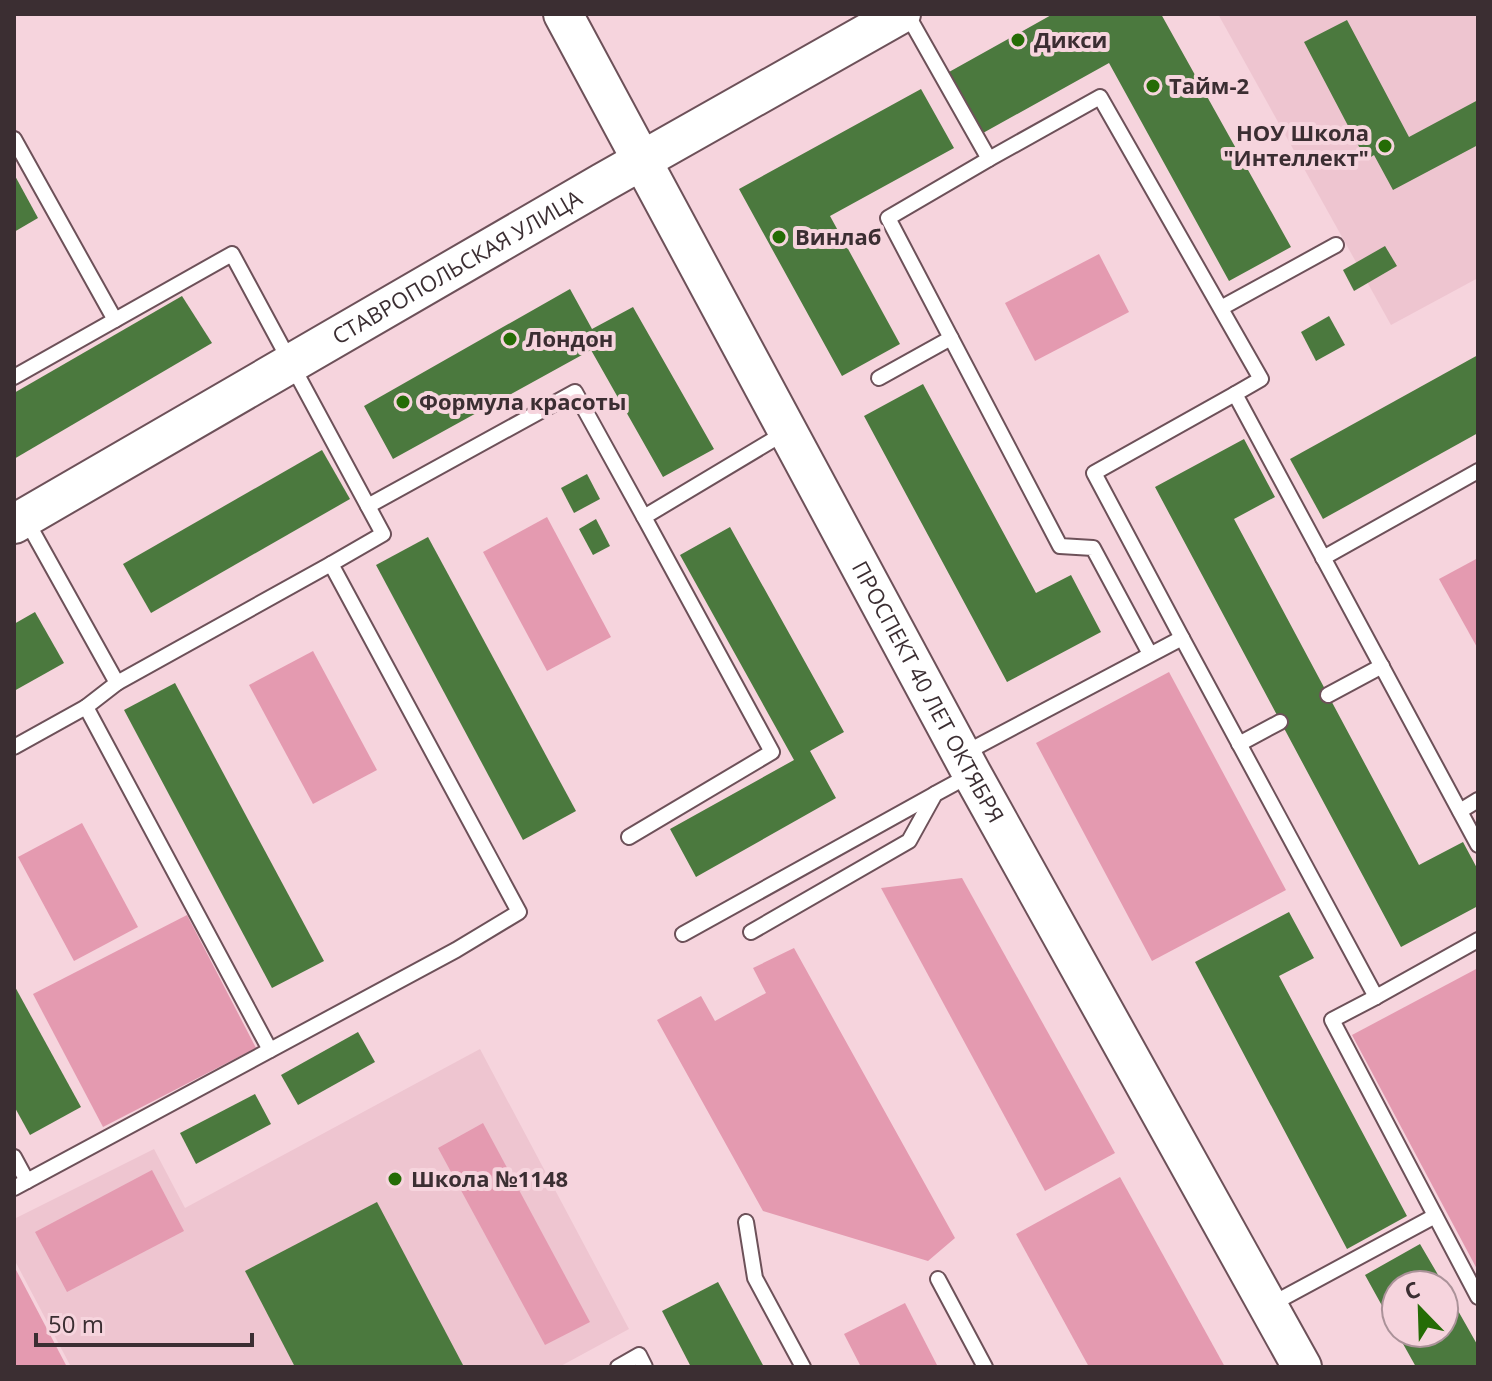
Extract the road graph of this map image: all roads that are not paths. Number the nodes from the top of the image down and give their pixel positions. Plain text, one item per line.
1 (563, 14) edge
2 (901, 14) edge
3 (907, 14) edge
4 (14, 139) edge
5 (989, 159) junction
6 (642, 161) junction
7 (1336, 245) dead end
8 (1221, 308) junction
9 (115, 320) junction
10 (951, 338) junction
11 (291, 364) junction
12 (14, 377) edge
13 (879, 378) dead end
14 (1235, 394) junction
15 (787, 431) junction
16 (1478, 471) edge
17 (368, 506) junction
18 (644, 517) junction
19 (20, 521) edge
20 (1323, 558) junction
21 (331, 564) junction
22 (1182, 638) junction
23 (1150, 654) junction
24 (1382, 666) junction
25 (117, 683) junction
26 (1328, 695) dead end
27 (86, 707) junction
28 (1280, 722) dead end
29 (1239, 744) junction
30 (14, 747) edge
31 (967, 764) junction
32 (935, 794) junction
33 (1478, 800) edge
34 (1460, 811) junction
35 (629, 837) dead end
36 (1478, 845) edge
37 (751, 932) dead end
38 (683, 934) dead end
39 (1478, 940) edge
40 (1376, 997) junction
41 (270, 1050) junction
42 (14, 1157) edge
43 (20, 1185) edge
44 (1435, 1216) junction
45 (746, 1222) dead end
46 (938, 1279) dead end
47 (1478, 1297) edge
48 (1268, 1306) junction
49 (618, 1367) edge
50 (645, 1367) edge
51 (803, 1367) edge
52 (985, 1367) edge
53 (1302, 1367) edge

1 - 6 street, ПРОСПЕКТ 40 ЛЕТ ОКТЯБРЯ
2 - 6 street, СТАВРОПОЛЬСКАЯ УЛИЦА
3 - 5 lane
4 - 9 lane
5 - 8 lane
5 - 10 lane
6 - 11 street, СТАВРОПОЛЬСКАЯ УЛИЦА
6 - 15 street, ПРОСПЕКТ 40 ЛЕТ ОКТЯБРЯ
7 - 8 lane
8 - 14 lane
9 - 11 lane
9 - 12 lane
10 - 13 lane
10 - 23 lane
11 - 17 lane
11 - 19 street, СТАВРОПОЛЬСКАЯ УЛИЦА
14 - 20 lane
14 - 22 lane
15 - 18 lane
15 - 31 street, ПРОСПЕКТ 40 ЛЕТ ОКТЯБРЯ
16 - 20 lane
17 - 18 lane
17 - 21 lane
18 - 35 lane
19 - 25 lane
20 - 24 lane
21 - 25 lane
21 - 41 lane
22 - 23 lane
22 - 29 lane
23 - 31 lane
24 - 26 lane
24 - 34 lane
25 - 27 lane
27 - 30 lane
27 - 41 lane
28 - 29 lane
29 - 40 lane
31 - 32 lane
31 - 48 street, ПРОСПЕКТ 40 ЛЕТ ОКТЯБРЯ
32 - 37 lane
32 - 38 lane
33 - 34 lane
34 - 36 lane
39 - 40 lane
40 - 44 lane
41 - 43 lane
42 - 43 lane
44 - 47 lane
44 - 48 lane
45 - 51 lane
46 - 52 lane
48 - 53 street, ПРОСПЕКТ 40 ЛЕТ ОКТЯБРЯ
49 - 50 lane

